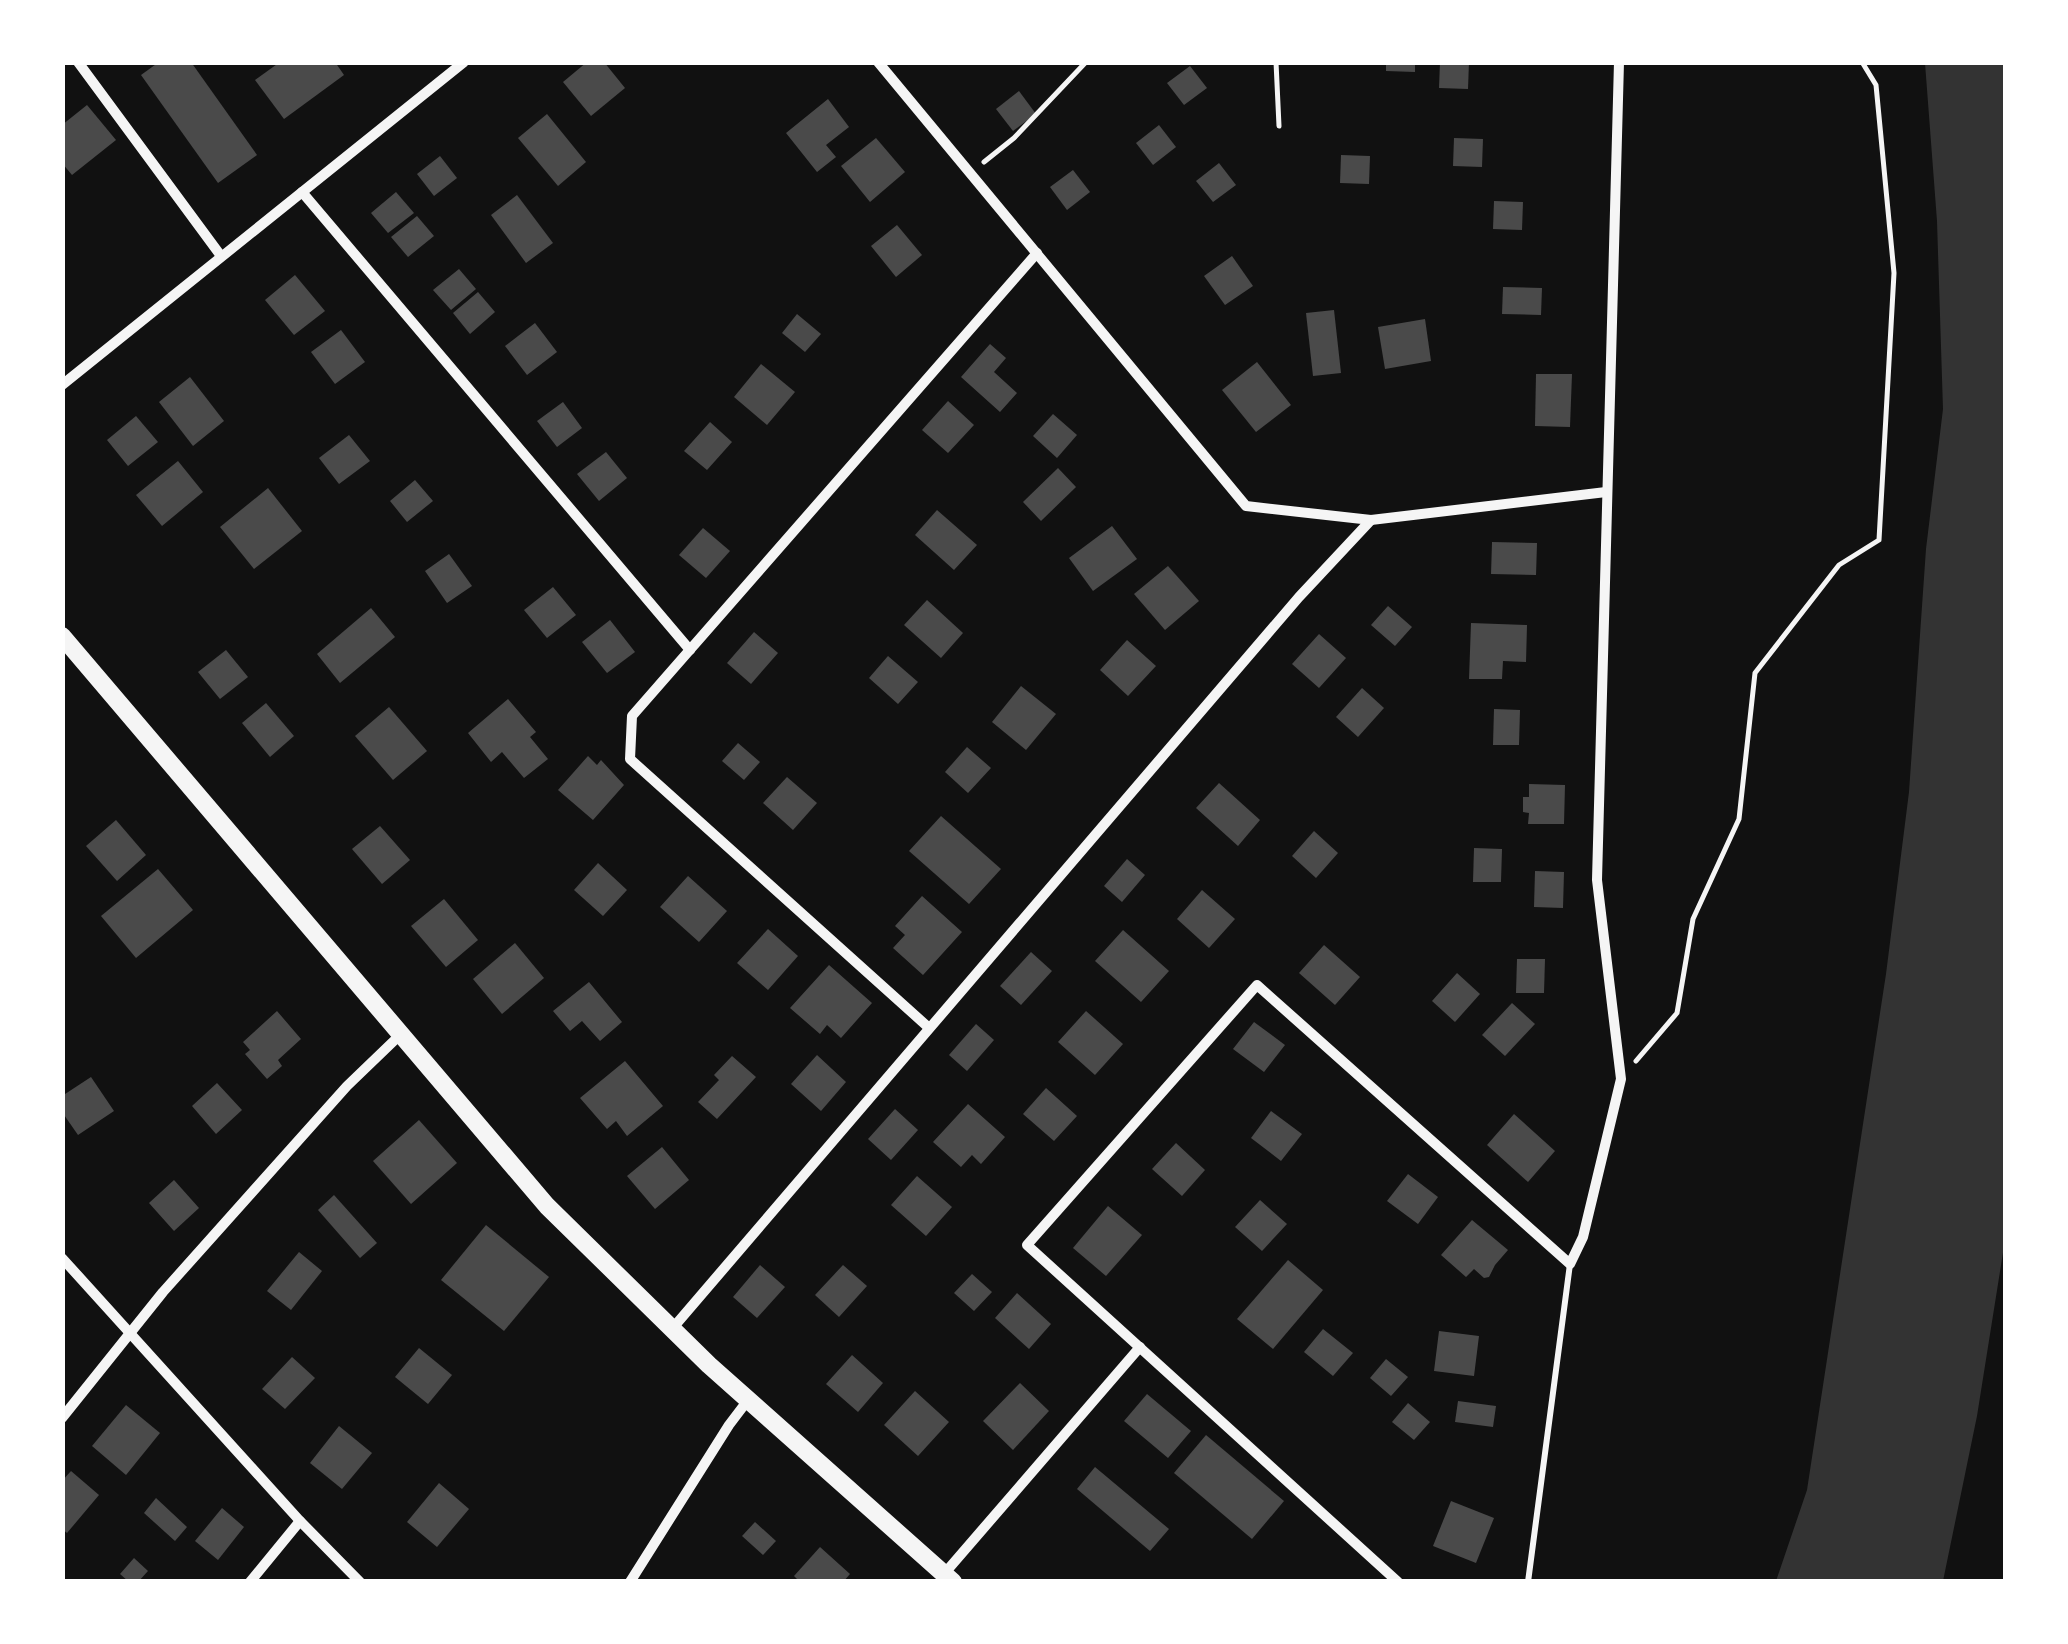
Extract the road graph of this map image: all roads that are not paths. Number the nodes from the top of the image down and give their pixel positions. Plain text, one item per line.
1 (78, 62) edge
2 (464, 62) edge
3 (878, 62) edge
4 (1619, 62) edge
5 (302, 192) junction
6 (1037, 253) junction
7 (221, 256) junction
8 (62, 385) edge
9 (1606, 492) junction
10 (1372, 520) junction
11 (62, 636) edge
12 (690, 650) junction
13 (928, 1027) junction
14 (400, 1035) junction
15 (62, 1258) edge
16 (1570, 1264) junction
17 (671, 1330) junction
18 (131, 1336) junction
19 (1140, 1347) junction
20 (748, 1400) junction
21 (62, 1418) edge
22 (300, 1521) junction
23 (948, 1578) edge
24 (250, 1582) edge
25 (360, 1582) edge
26 (630, 1582) edge
27 (1398, 1582) edge
28 (1528, 1582) edge

1 - 7 street
2 - 5 street
3 - 6 street
4 - 9 street
5 - 7 street
5 - 12 street
6 - 10 street
6 - 12 street
7 - 8 street
9 - 10 street
9 - 16 street
10 - 13 street
11 - 14 main road
12 - 13 street
13 - 17 street
14 - 17 main road
14 - 18 street
15 - 18 street
16 - 19 street
16 - 28 lane
17 - 20 main road
18 - 21 street
18 - 22 street
19 - 23 street
19 - 27 street
20 - 23 main road
20 - 26 street
22 - 24 street
22 - 25 street

